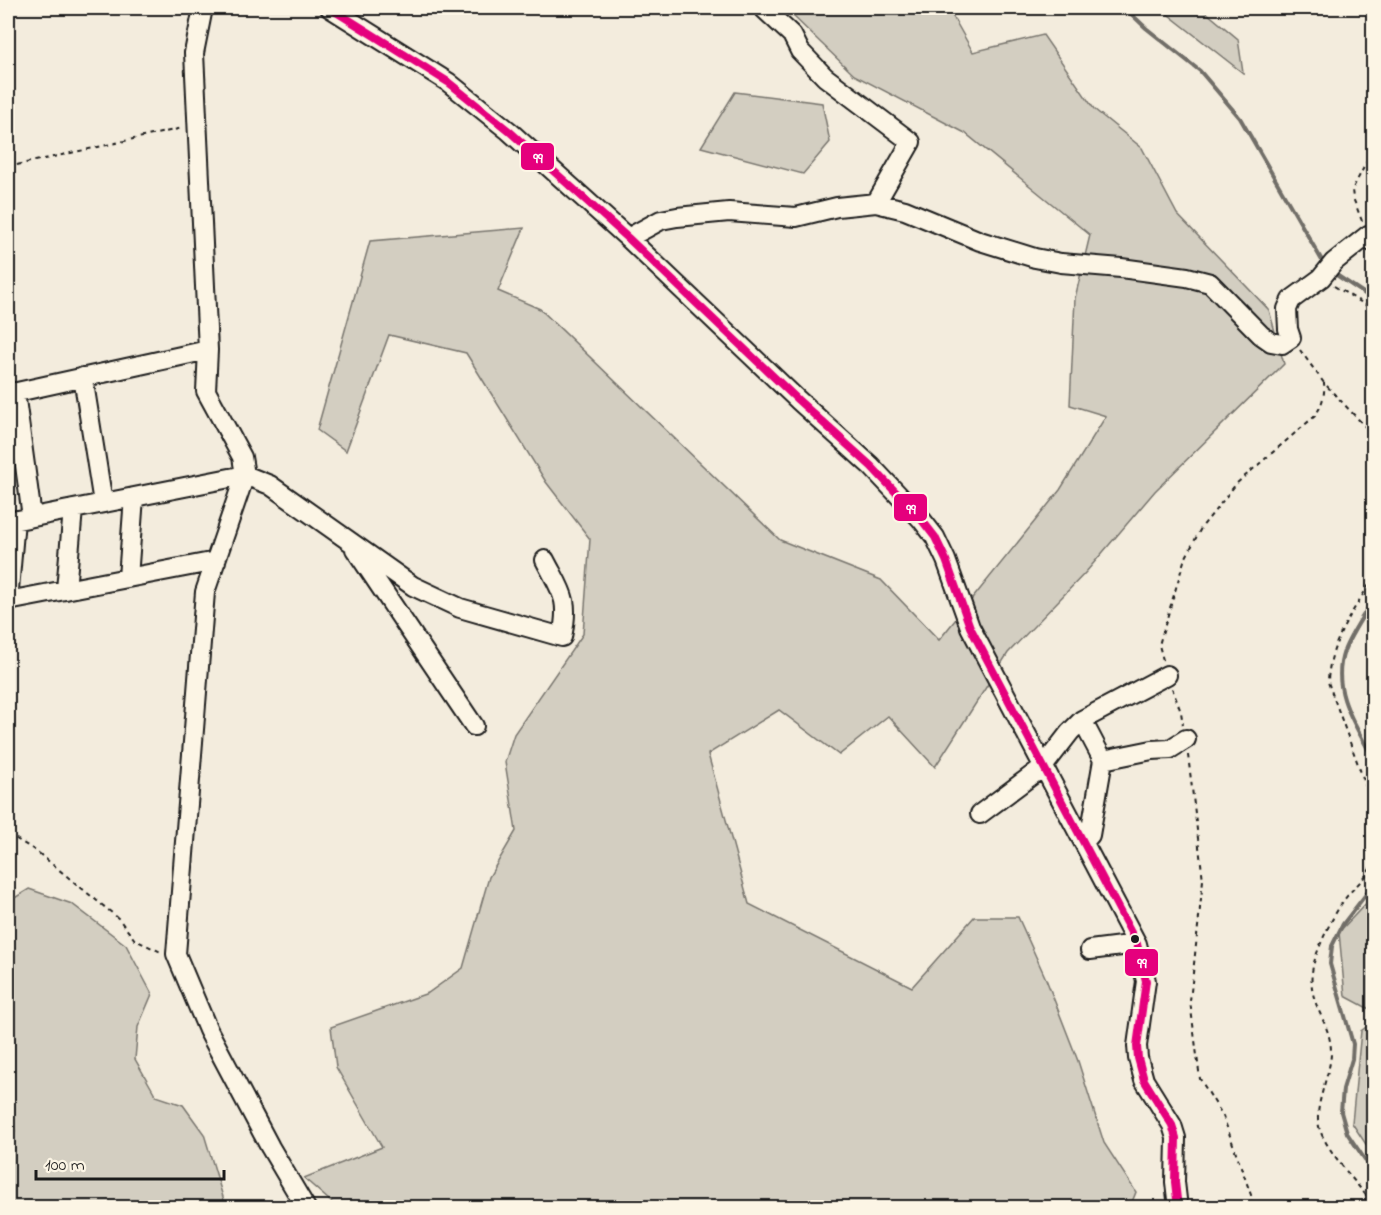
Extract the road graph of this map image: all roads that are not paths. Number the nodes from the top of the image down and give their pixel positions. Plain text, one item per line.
1 (203, 8) edge
2 (330, 8) edge
3 (763, 8) edge
4 (876, 203) junction
5 (628, 238) junction
6 (1371, 239) edge
7 (208, 350) junction
8 (83, 377) junction
9 (11, 393) edge
10 (16, 470) edge
11 (244, 475) junction
12 (134, 497) junction
13 (103, 503) junction
14 (73, 509) junction
15 (18, 519) edge
16 (349, 540) junction
17 (545, 560) dead end
18 (216, 561) junction
19 (128, 578) junction
20 (66, 590) junction
21 (8, 601) edge
22 (1167, 675) road end
23 (1082, 720) junction
24 (474, 726) dead end
25 (1186, 739) road end
26 (1103, 760) junction
27 (1043, 767) junction
28 (980, 814) dead end
29 (1084, 842) junction
30 (1137, 944) junction
31 (1090, 950) dead end
32 (306, 1208) edge
33 (1178, 1208) edge

1 - 7 street
2 - 5 street
3 - 4 street
4 - 5 street
4 - 6 street
5 - 27 street
7 - 8 street
7 - 11 street
8 - 9 street
8 - 13 street
9 - 10 street
10 - 15 street
11 - 12 street
11 - 16 street
11 - 18 street
12 - 13 street
12 - 19 street
13 - 14 street
14 - 15 street
14 - 20 street
15 - 21 street
16 - 17 street
16 - 24 street
18 - 19 street
18 - 32 street
19 - 20 street
20 - 21 street
22 - 23 street
23 - 26 street
23 - 27 street
25 - 26 street
26 - 29 street
27 - 28 street
27 - 29 street
29 - 30 street
30 - 31 street
30 - 33 street

